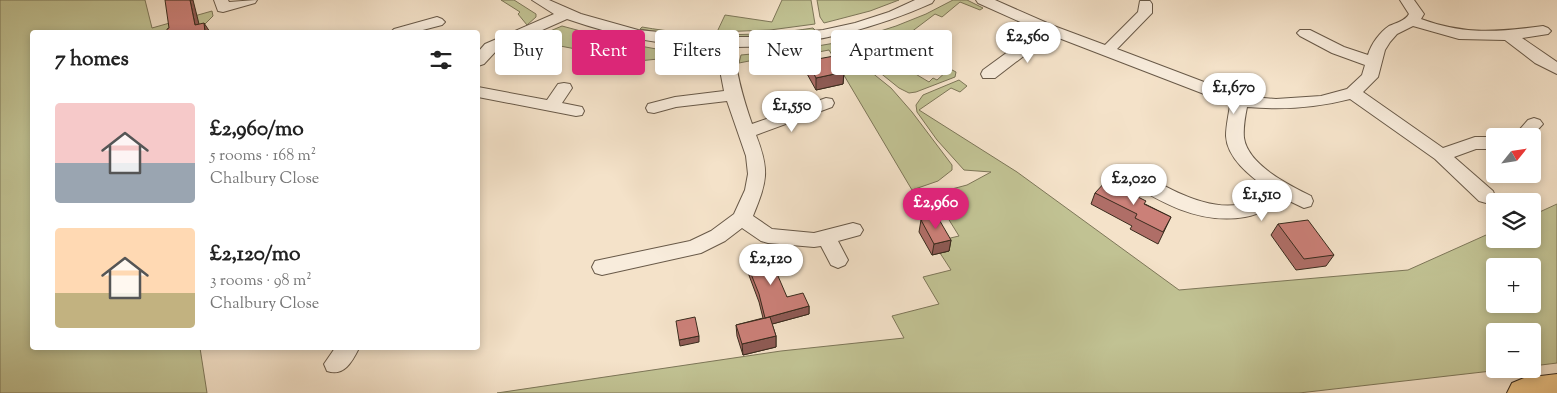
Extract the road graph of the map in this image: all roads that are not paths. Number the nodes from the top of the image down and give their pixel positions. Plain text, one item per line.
1 (250, 0) edge
2 (539, 0) edge
3 (927, 0) edge
4 (983, 0) edge
5 (1407, 0) edge
6 (1145, 4) dead end
7 (430, 6) dead end
8 (221, 8) edge
9 (566, 14) junction
10 (1412, 21) junction
11 (440, 27) edge
12 (1049, 29) junction
13 (415, 30) edge
14 (1543, 30) dead end
15 (1305, 33) dead end
16 (1508, 36) junction
17 (655, 37) edge
18 (739, 43) edge
19 (1108, 50) junction
20 (480, 56) edge
21 (1373, 62) junction
22 (1557, 69) edge
23 (989, 74) dead end
24 (729, 75) edge
25 (564, 88) dead end
26 (480, 92) edge
27 (1353, 92) junction
28 (733, 95) junction
29 (1239, 101) junction
30 (826, 103) dead end
31 (552, 106) junction
32 (654, 108) dead end
33 (576, 110) dead end
34 (747, 132) junction
35 (1486, 144) edge
36 (1441, 155) junction
37 (1129, 174) dead end
38 (1278, 187) junction
39 (1486, 196) dead end
40 (1304, 202) dead end
41 (742, 218) junction
42 (853, 230) dead end
43 (827, 238) junction
44 (838, 260) dead end
45 (602, 268) dead end
46 (1557, 389) edge
47 (1524, 393) edge

1 - 8 street
2 - 9 street
3 - 18 street
4 - 12 street
5 - 10 street
6 - 19 street
7 - 11 street
9 - 17 street
9 - 20 street
10 - 16 street
10 - 21 street
11 - 13 street
12 - 19 street
12 - 23 street
14 - 16 street
15 - 21 street
16 - 22 street
19 - 29 street
21 - 27 street
24 - 28 street
25 - 31 street
26 - 31 street
27 - 29 street
27 - 36 street
28 - 32 street
28 - 34 street
29 - 38 street
30 - 34 street
31 - 33 street
34 - 41 street
35 - 36 street
36 - 39 street
37 - 38 street
38 - 40 street
41 - 43 street
41 - 45 street
42 - 43 street
43 - 44 street
46 - 47 highway

